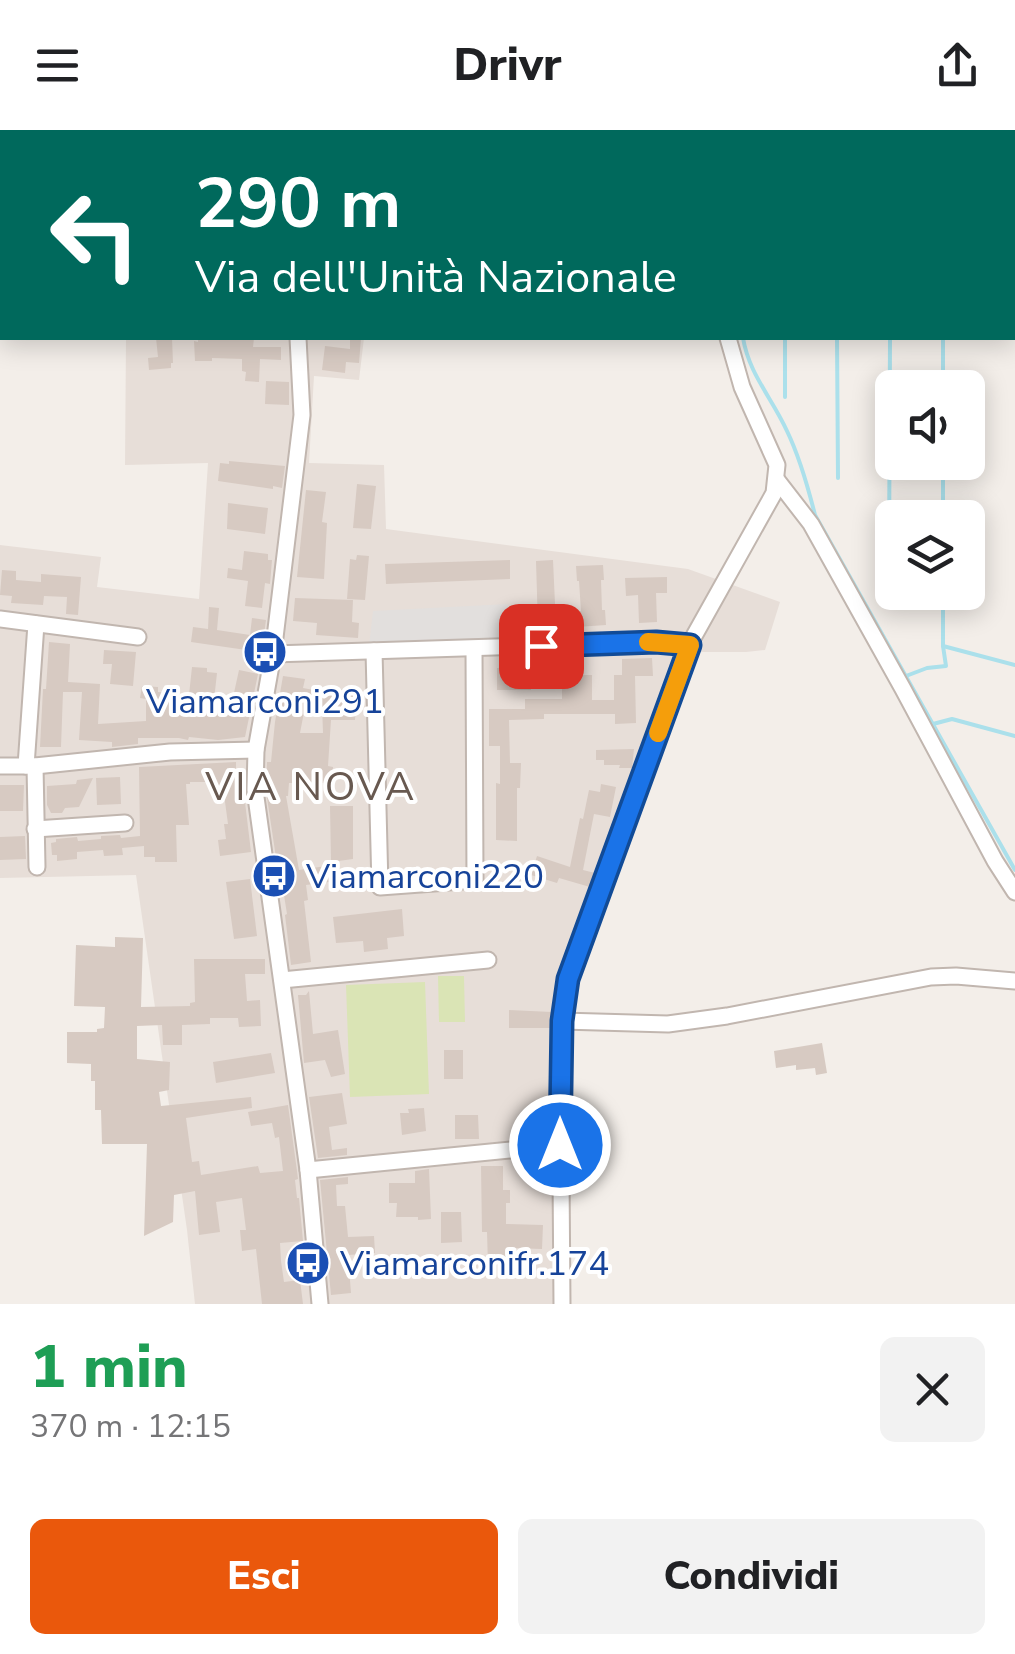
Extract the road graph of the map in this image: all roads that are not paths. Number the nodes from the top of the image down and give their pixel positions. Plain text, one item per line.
1 (298, 340) edge
2 (729, 340) edge
3 (777, 480) junction
4 (0, 619) edge
5 (36, 624) junction
6 (138, 637) dead end
7 (690, 645) junction
8 (474, 649) junction
9 (374, 651) junction
10 (273, 654) junction
11 (256, 750) junction
12 (0, 766) edge
13 (30, 766) junction
14 (126, 823) dead end
15 (35, 829) junction
16 (38, 867) dead end
17 (1015, 892) edge
18 (488, 960) dead end
19 (282, 980) junction
20 (1015, 981) edge
21 (562, 1021) junction
22 (560, 1145) junction
23 (308, 1170) junction
24 (320, 1304) edge
25 (562, 1304) edge

1 - 10 street
2 - 3 street
3 - 7 street
3 - 17 street
4 - 5 street
5 - 6 street
5 - 13 street
7 - 8 street
7 - 21 street
8 - 9 street
8 - 9 street
9 - 10 street
10 - 11 street
11 - 13 street
11 - 19 street
12 - 13 street
13 - 15 street
14 - 15 street
15 - 16 street
18 - 19 street
19 - 23 street
20 - 21 street
21 - 22 street
22 - 23 street
22 - 25 street
23 - 24 street

